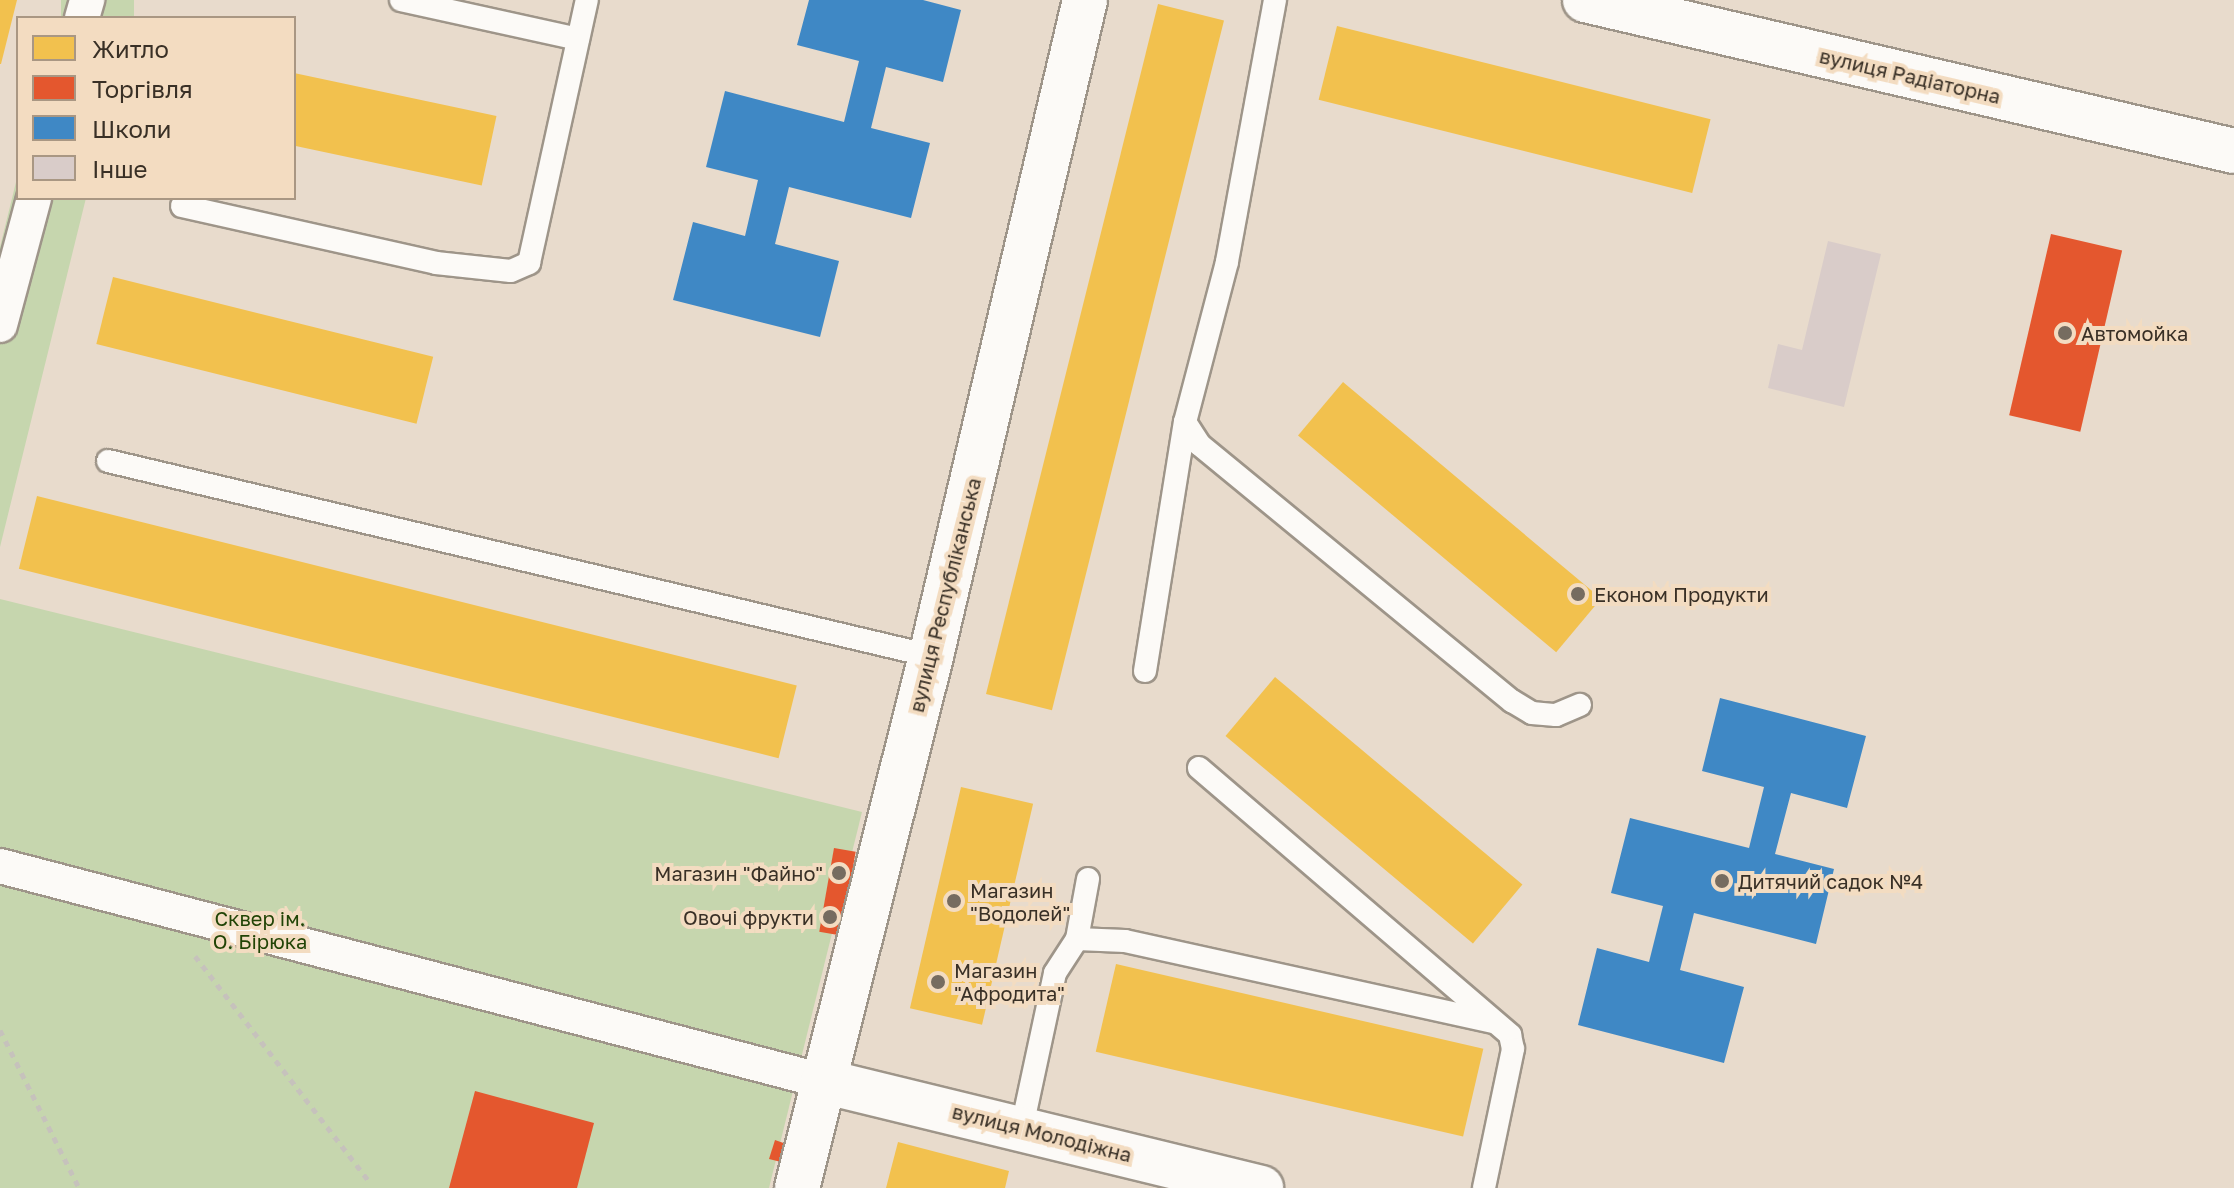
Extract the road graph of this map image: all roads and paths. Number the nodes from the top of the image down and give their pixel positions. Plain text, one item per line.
1 (401, 0) edge
2 (587, 0) edge
3 (1085, 0) edge
4 (1275, 0) edge
5 (1585, 0) edge
6 (578, 39) junction
7 (2234, 151) edge
8 (33, 200) edge
9 (182, 206) dead end
10 (0, 325) edge
11 (1185, 422) junction
12 (108, 461) dead end
13 (931, 656) junction
14 (1145, 671) dead end
15 (1580, 705) dead end
16 (1199, 768) dead end
17 (0, 866) edge
18 (1088, 879) dead end
19 (158, 907) junction
20 (1077, 939) junction
21 (1500, 1023) junction
22 (0, 1030) edge
23 (823, 1081) junction
24 (1022, 1127) junction
25 (368, 1180) dead end
26 (79, 1188) edge
27 (797, 1188) edge
28 (1261, 1188) edge
29 (1484, 1188) edge

1 - 6 lane
2 - 6 lane
3 - 13 street, вулиця Республіканська
4 - 11 lane
5 - 7 street, вулиця Радіаторна
6 - 9 lane
8 - 10 street
11 - 14 lane
11 - 15 lane
12 - 13 lane
13 - 23 street, вулиця Республіканська
16 - 21 lane
17 - 19 street
18 - 20 lane
19 - 23 street
19 - 25 path
20 - 21 lane
20 - 24 lane
21 - 29 lane
22 - 26 path
23 - 24 street, вулиця Молодіжна
23 - 27 street, вулиця Республіканська
24 - 28 street, вулиця Молодіжна

